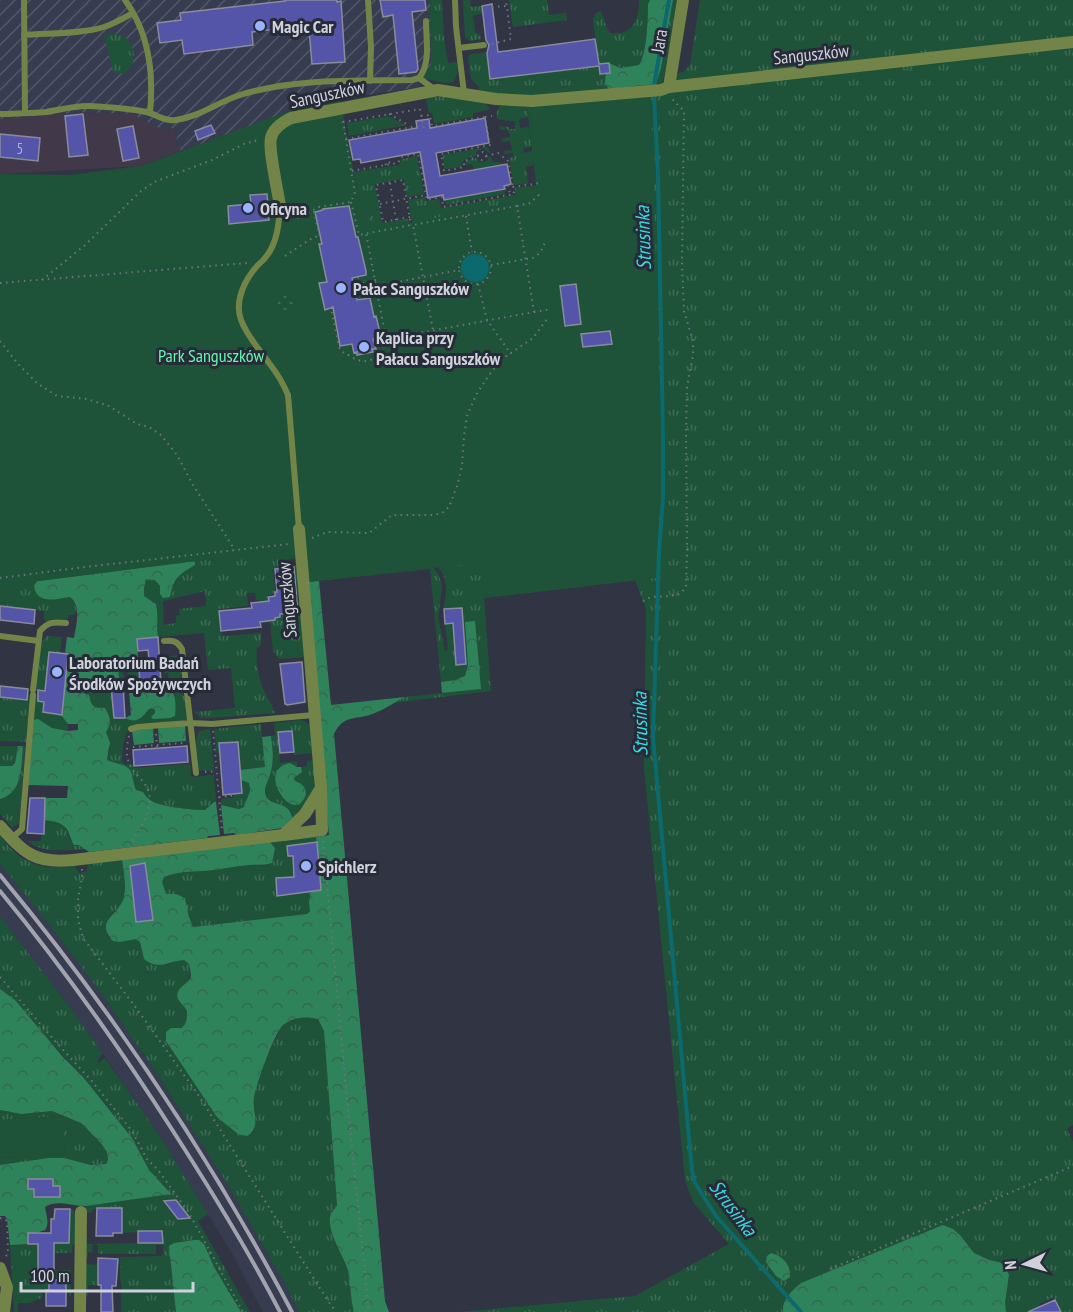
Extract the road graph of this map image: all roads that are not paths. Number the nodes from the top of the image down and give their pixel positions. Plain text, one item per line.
1 (24, 0) edge
2 (125, 0) edge
3 (368, 0) edge
4 (455, 0) edge
5 (683, 0) edge
6 (133, 13) junction
7 (426, 21) dead end
8 (24, 35) junction
9 (1073, 42) edge
10 (484, 45) road end
11 (459, 48) junction
12 (419, 78) junction
13 (370, 81) junction
14 (669, 87) junction
15 (438, 90) junction
16 (464, 94) junction
17 (25, 113) junction
18 (150, 113) junction
19 (0, 114) edge
20 (280, 206) joint
21 (299, 530) joint
22 (66, 623) dead end
23 (0, 636) edge
24 (39, 641) junction
25 (164, 641) dead end
26 (314, 715) junction
27 (191, 723) junction
28 (131, 729) road end
29 (196, 773) road end
30 (321, 788) junction
31 (0, 826) edge
32 (22, 829) junction
33 (283, 835) junction
34 (12, 839) junction
35 (22, 849) junction
36 (81, 1212) dead end
37 (1, 1263) edge
38 (4, 1312) edge
39 (80, 1312) edge

1 - 8 lane
2 - 6 lane
3 - 13 lane
4 - 11 lane
5 - 14 street, Jara
6 - 8 lane
6 - 18 lane
7 - 12 lane
8 - 17 lane
9 - 14 street, Sanguszków
10 - 11 lane
11 - 16 lane
12 - 13 lane
12 - 15 lane
13 - 18 lane
14 - 16 street, Sanguszków
15 - 16 street, Sanguszków
15 - 20 street, Sanguszków
17 - 18 lane
17 - 19 lane
20 - 21 lane, Sanguszków
21 - 26 street, Sanguszków
22 - 24 lane
23 - 24 lane
24 - 32 lane
25 - 27 lane
26 - 27 lane
26 - 30 street, Sanguszków
27 - 28 lane
27 - 29 lane
30 - 33 street
30 - 33 street, Sanguszków
31 - 34 street
32 - 34 lane
32 - 35 lane
33 - 35 street
34 - 35 street
36 - 39 street
37 - 38 street

